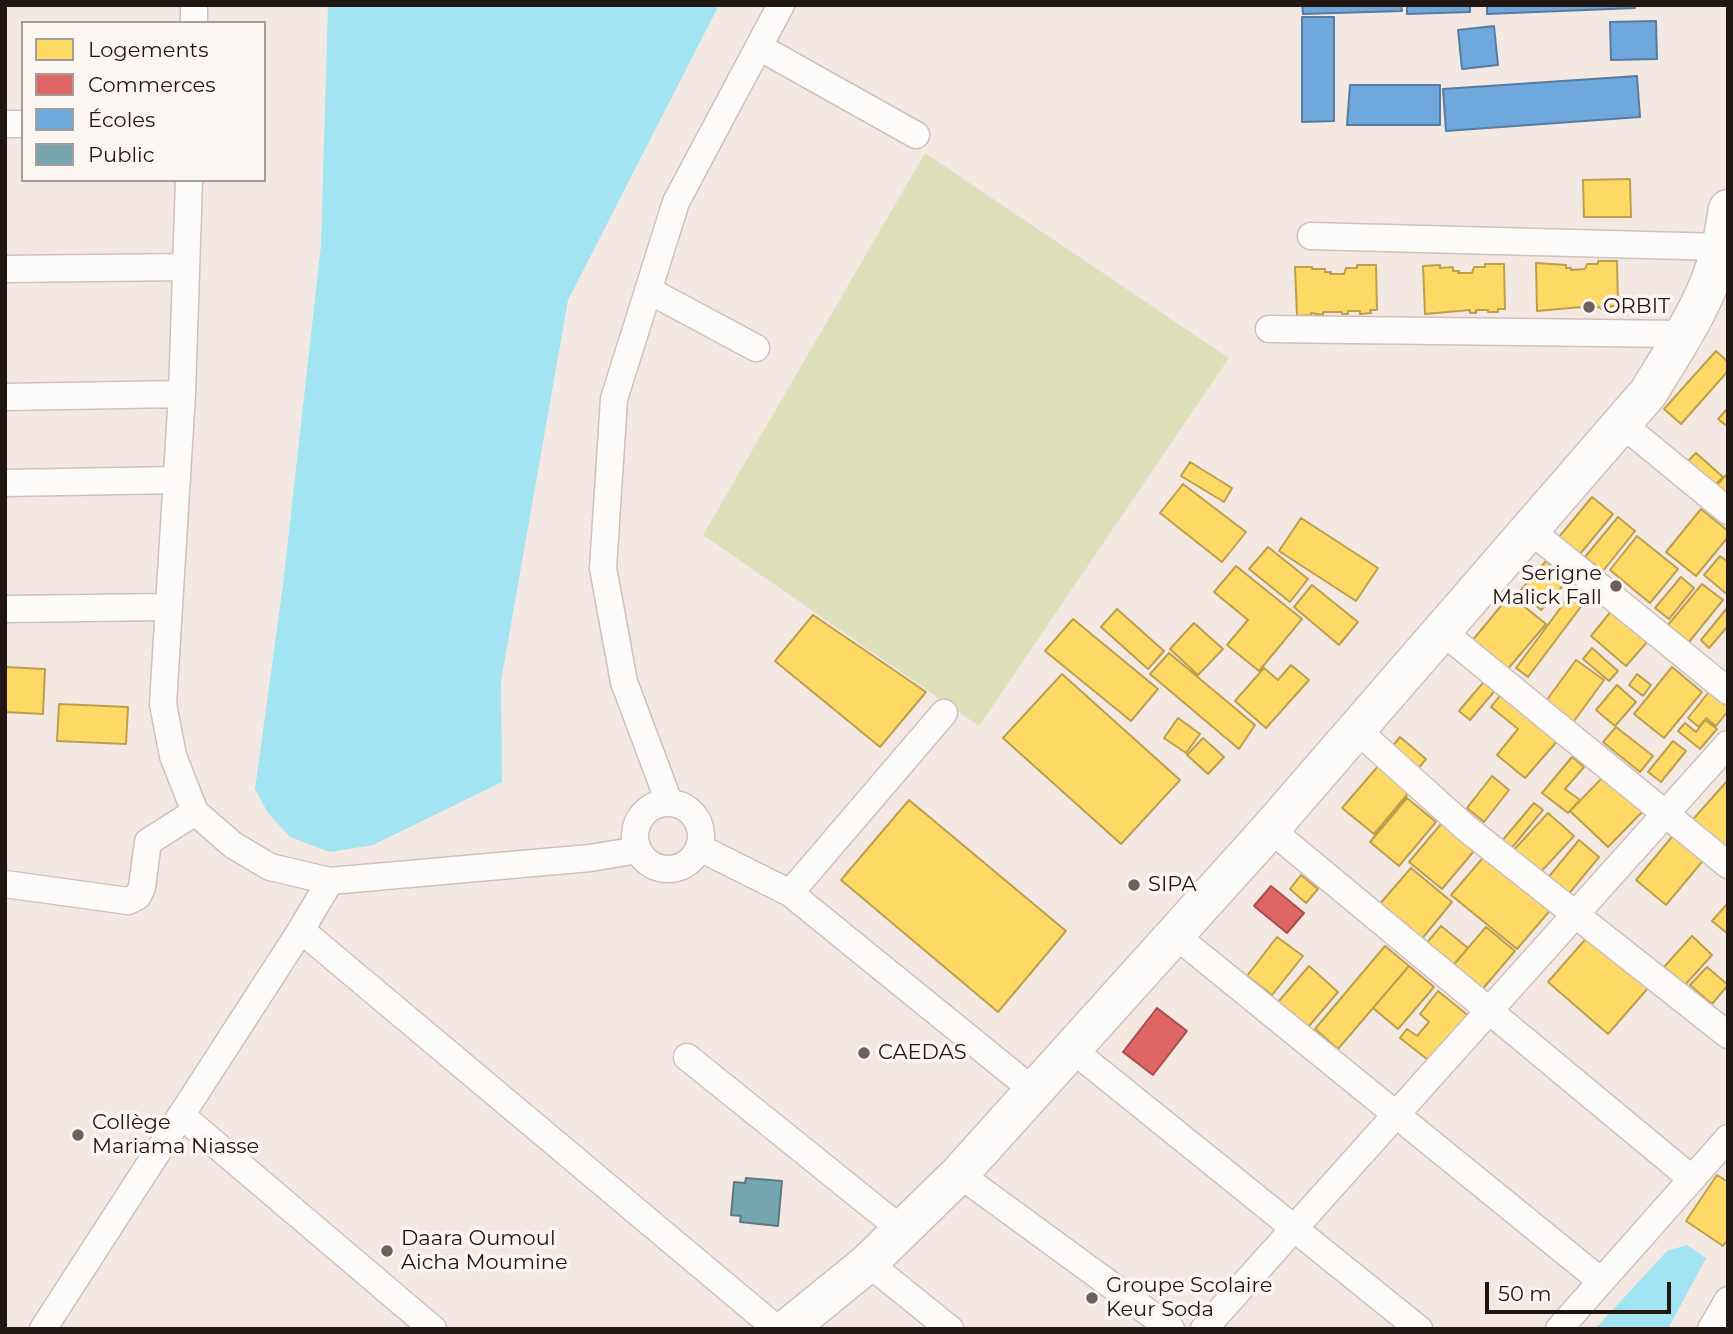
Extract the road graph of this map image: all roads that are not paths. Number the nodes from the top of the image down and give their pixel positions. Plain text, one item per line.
1 (781, 5) edge
2 (758, 47) junction
3 (916, 135) dead end
4 (189, 182) edge
5 (1728, 209) edge
6 (1311, 236) dead end
7 (1721, 247) junction
8 (186, 267) junction
9 (5, 269) edge
10 (648, 290) junction
11 (1269, 329) dead end
12 (1684, 334) junction
13 (756, 348) dead end
14 (182, 394) junction
15 (5, 397) edge
16 (1622, 424) junction
17 (177, 480) junction
18 (5, 483) edge
19 (1728, 511) edge
20 (1530, 530) junction
21 (169, 607) junction
22 (5, 609) edge
23 (1443, 632) junction
24 (1728, 691) edge
25 (944, 713) dead end
26 (1357, 730) junction
27 (1728, 744) edge
28 (669, 802) junction
29 (195, 812) junction
30 (1666, 814) junction
31 (1270, 829) junction
32 (700, 848) junction
33 (638, 850) junction
34 (1728, 864) edge
35 (330, 881) junction
36 (5, 884) edge
37 (790, 893) junction
38 (1575, 914) junction
39 (301, 930) junction
40 (1175, 935) junction
41 (1489, 1010) junction
42 (1728, 1035) edge
43 (1073, 1050) junction
44 (687, 1057) dead end
45 (1034, 1091) junction
46 (1396, 1114) junction
47 (181, 1115) junction
48 (1726, 1144) edge
49 (959, 1174) junction
50 (1692, 1178) junction
51 (1294, 1228) junction
52 (902, 1230) junction
53 (868, 1263) junction
54 (1601, 1281) junction
55 (1728, 1300) edge
56 (43, 1329) edge
57 (433, 1329) edge
58 (777, 1329) edge
59 (787, 1329) edge
60 (950, 1329) edge
61 (1171, 1329) edge
62 (1204, 1329) edge
63 (1419, 1329) edge
64 (1559, 1329) edge
65 (1711, 1329) edge

1 - 2 street
2 - 3 street
2 - 10 street
4 - 8 street
5 - 7 street
6 - 7 street
7 - 12 street
8 - 9 street
8 - 14 street
10 - 13 street
10 - 28 street
11 - 12 street
12 - 16 street
14 - 15 street
14 - 17 street
16 - 19 street
16 - 20 street
17 - 18 street
17 - 21 street
20 - 23 street
20 - 24 street
21 - 22 street
21 - 29 street
23 - 26 street
23 - 30 street
25 - 37 street
26 - 31 street
26 - 38 street
27 - 30 street
28 - 32 street
28 - 33 street
29 - 35 street
29 - 36 street
30 - 34 street
30 - 38 street
31 - 40 street
31 - 41 street
32 - 33 street
32 - 37 street
33 - 35 street
35 - 39 street
37 - 45 street
38 - 41 street
38 - 42 street
39 - 47 street
39 - 58 street
40 - 43 street
40 - 46 street
41 - 46 street
41 - 50 street
43 - 45 street
43 - 51 street
44 - 52 street
45 - 49 street
46 - 51 street
46 - 54 street
47 - 56 street
47 - 57 street
48 - 50 street
49 - 52 street
49 - 61 street
50 - 54 street
51 - 62 street
51 - 63 street
52 - 53 street
53 - 59 street
53 - 60 street
54 - 64 street
55 - 65 street

